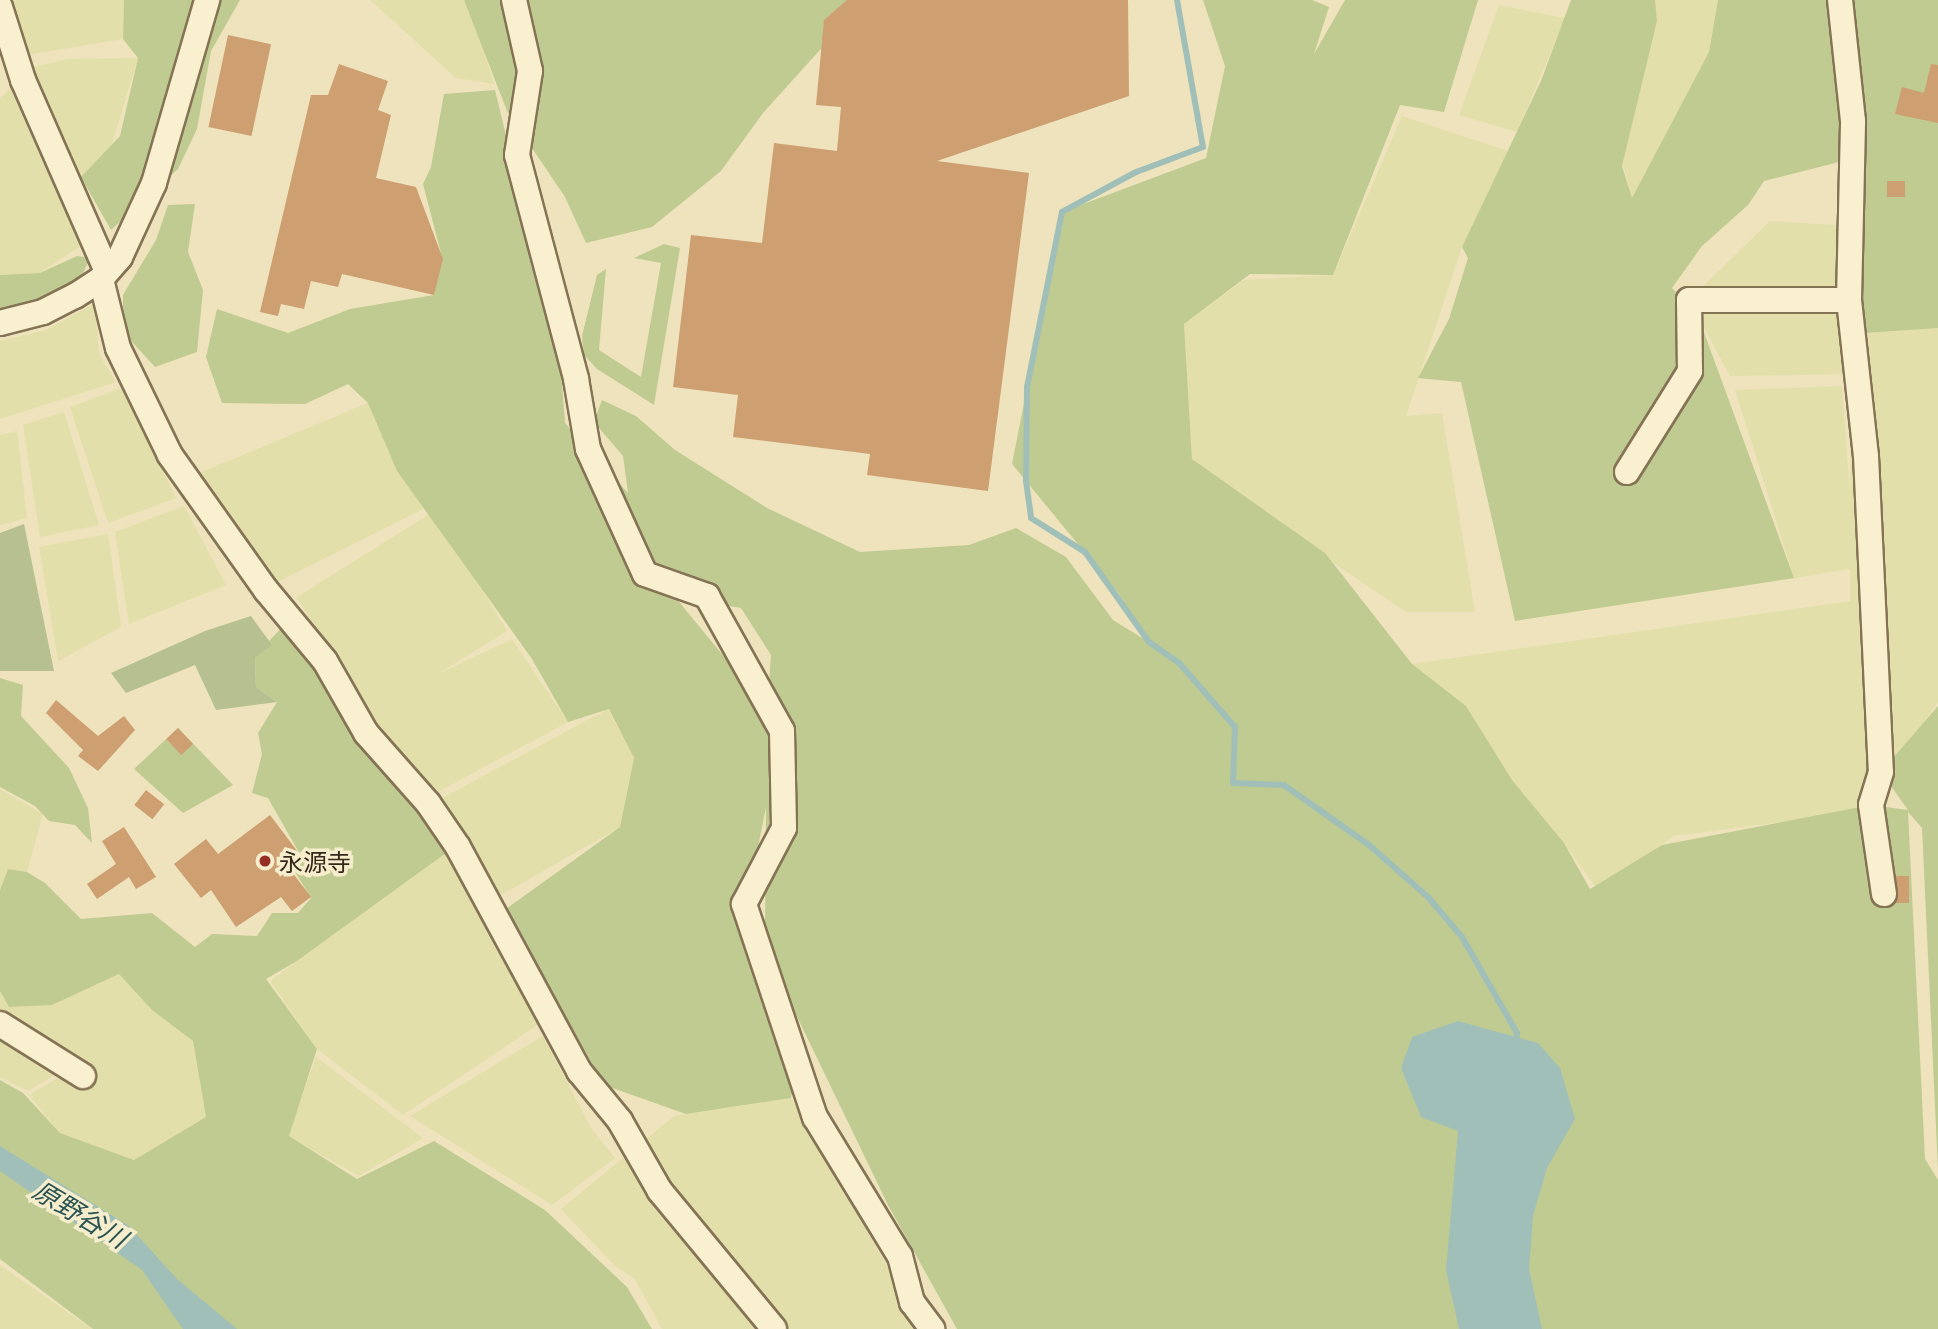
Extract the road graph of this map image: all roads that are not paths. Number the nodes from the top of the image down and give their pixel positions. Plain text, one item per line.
1 (207, 0) edge
2 (514, 0) edge
3 (1840, 0) edge
4 (0, 7) edge
5 (104, 275) junction
6 (1849, 300) junction
7 (0, 323) edge
8 (1627, 472) dead end
9 (1884, 894) dead end
10 (0, 1024) edge
11 (83, 1076) dead end
12 (774, 1329) edge
13 (932, 1329) edge

1 - 5 street
2 - 13 street
3 - 6 street
4 - 5 street
5 - 7 street
5 - 12 street
6 - 8 street
6 - 9 street
10 - 11 street

